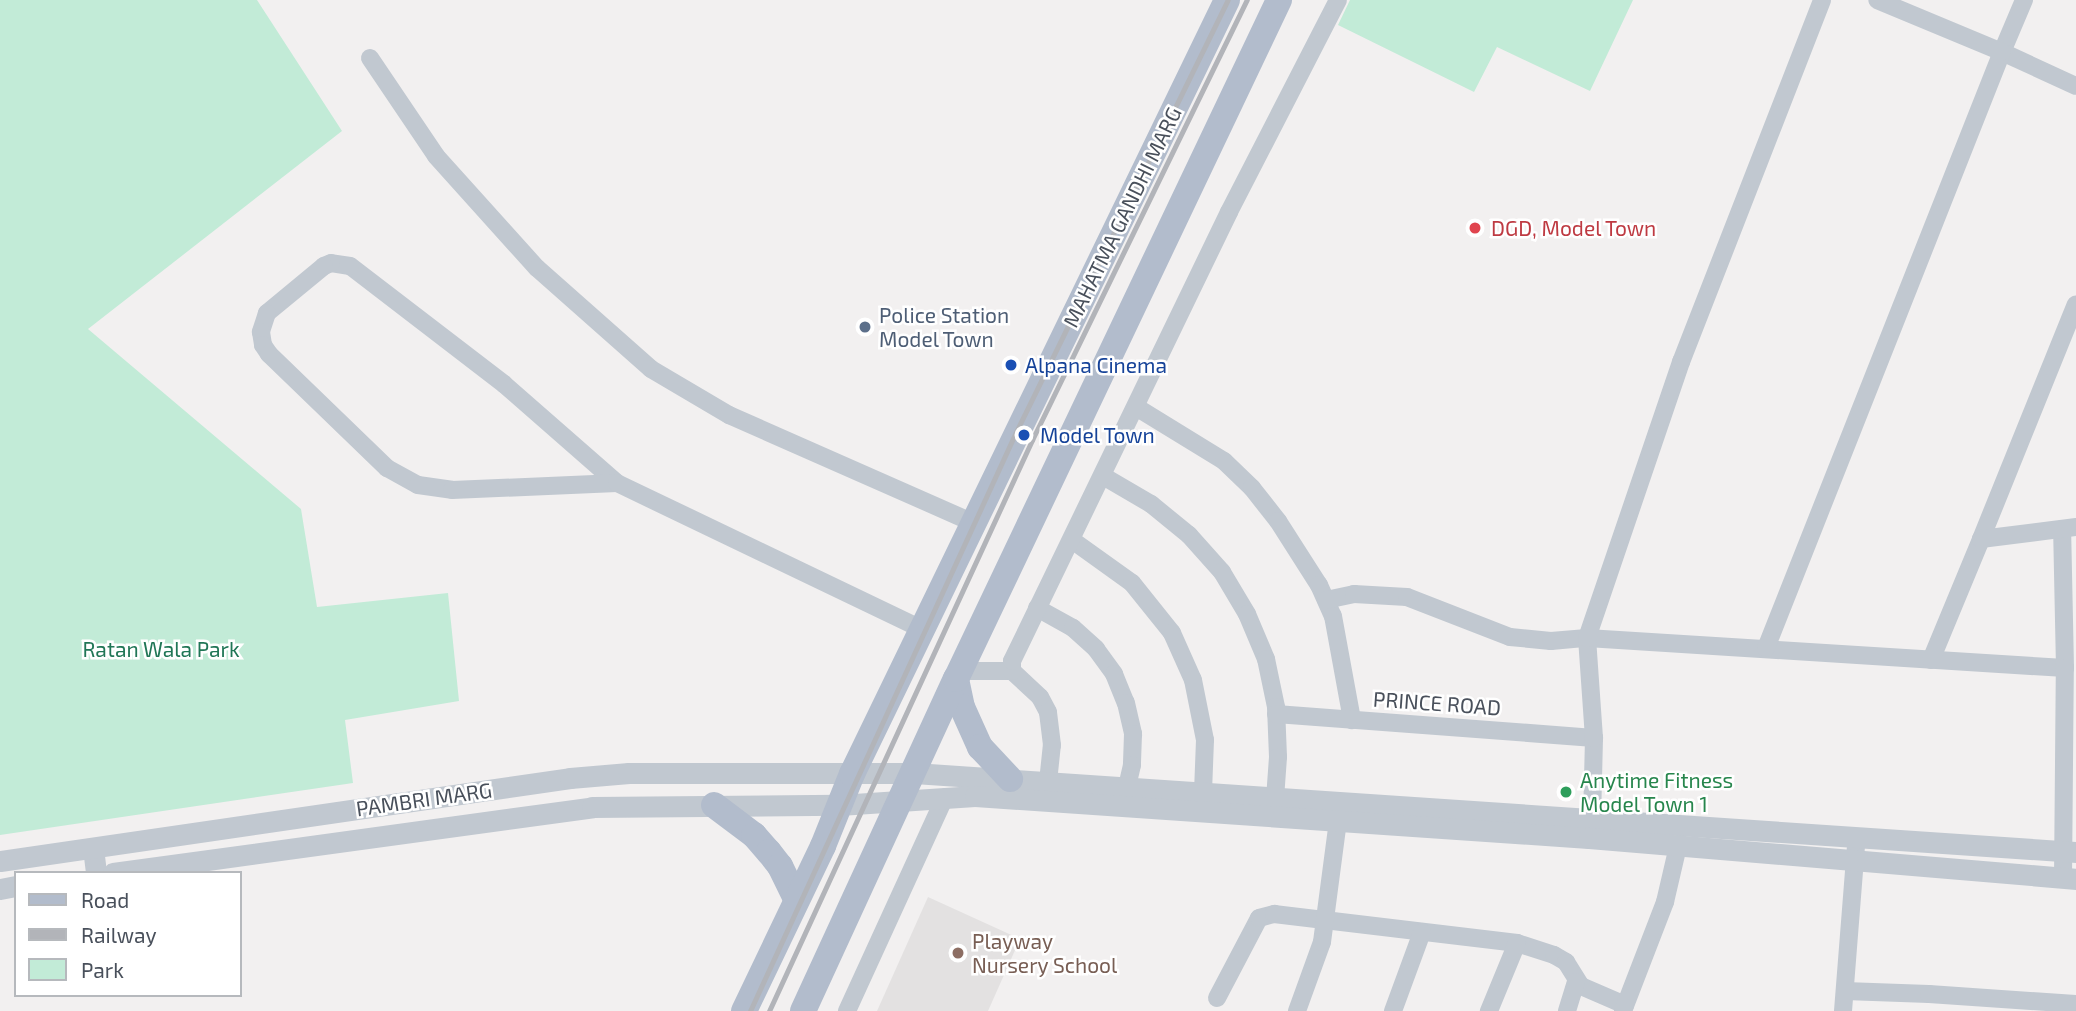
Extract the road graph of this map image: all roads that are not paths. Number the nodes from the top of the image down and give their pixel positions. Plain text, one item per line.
1 (1227, 0) edge
2 (1279, 0) edge
3 (1338, 0) edge
4 (1822, 0) edge
5 (1877, 0) edge
6 (2024, 0) edge
7 (2002, 52) junction
8 (370, 58) dead end
9 (2076, 86) edge
10 (2076, 304) edge
11 (1136, 407) junction
12 (1103, 476) junction
13 (617, 483) junction
14 (974, 523) junction
15 (2069, 528) edge
16 (1981, 539) junction
17 (1072, 540) junction
18 (1326, 600) junction
19 (1037, 608) junction
20 (922, 629) junction
21 (1587, 638) junction
22 (1766, 648) junction
23 (1931, 660) junction
24 (2065, 668) junction
25 (1012, 671) junction
26 (958, 675) junction
27 (1276, 714) junction
28 (1352, 720) junction
29 (1594, 738) junction
30 (914, 773) junction
31 (852, 774) junction
32 (1010, 779) junction
33 (1048, 782) junction
34 (1127, 787) junction
35 (1203, 793) junction
36 (945, 797) junction
37 (1275, 799) junction
38 (901, 801) junction
39 (714, 805) junction
40 (839, 805) junction
41 (1338, 820) junction
42 (1592, 820) junction
43 (1855, 837) junction
44 (1678, 846) junction
45 (93, 848) junction
46 (2070, 851) edge
47 (0, 861) edge
48 (1857, 861) junction
49 (96, 871) edge
50 (128, 871) edge
51 (2070, 878) edge
52 (796, 899) junction
53 (1325, 920) junction
54 (1422, 932) junction
55 (1517, 943) junction
56 (1576, 982) junction
57 (1844, 992) junction
58 (1217, 998) dead end
59 (1983, 1004) edge
60 (2076, 1004) edge
61 (2054, 1007) edge
62 (1624, 1008) edge
63 (744, 1011) edge
64 (803, 1011) edge
65 (847, 1011) edge
66 (1297, 1011) edge
67 (1392, 1011) edge
68 (1489, 1011) edge
69 (1567, 1011) edge
70 (1843, 1011) edge

1 - 14 main road, MAHATMA GANDHI MARG
2 - 26 main road
3 - 11 street
4 - 21 street
5 - 7 street
6 - 7 street
7 - 9 street
7 - 22 street
8 - 14 street
10 - 16 street
11 - 12 street
11 - 18 street
12 - 17 street
12 - 27 street
13 - 13 street
13 - 20 street
14 - 20 main road, MAHATMA GANDHI MARG
15 - 16 street
15 - 24 street
16 - 23 street
17 - 19 street
17 - 35 street
18 - 21 street
18 - 28 street
19 - 25 street
19 - 34 street
20 - 31 main road, MAHATMA GANDHI MARG
21 - 22 street
21 - 29 street
22 - 23 street
23 - 24 street
24 - 46 street
25 - 26 street
25 - 33 street
26 - 30 main road
26 - 32 main road
27 - 28 street, PRINCE ROAD
27 - 37 street
28 - 29 street, PRINCE ROAD
29 - 42 street
30 - 31 street, PAMBRI MARG
30 - 32 street, PAMBRI MARG
30 - 38 main road
31 - 40 main road, MAHATMA GANDHI MARG
31 - 45 street, PAMBRI MARG
32 - 33 street, PAMBRI MARG
33 - 34 street, PAMBRI MARG
34 - 35 street, PAMBRI MARG
35 - 37 street, PAMBRI MARG
36 - 38 street, PAMBRI MARG
36 - 41 street, PAMBRI MARG
36 - 65 street
37 - 42 street, PAMBRI MARG
38 - 40 street, PAMBRI MARG
38 - 64 main road
39 - 40 street, PAMBRI MARG
39 - 50 street, PAMBRI MARG
39 - 52 main road
40 - 52 main road
41 - 44 street, PAMBRI MARG
41 - 53 street
42 - 43 street, PAMBRI MARG
43 - 46 street, PAMBRI MARG
43 - 48 street
44 - 48 street, PAMBRI MARG
44 - 62 street
45 - 47 street, PAMBRI MARG
45 - 49 street
46 - 51 street
48 - 51 street, PAMBRI MARG
48 - 57 street
52 - 63 main road
53 - 54 street
53 - 58 street
53 - 66 street
54 - 55 street
54 - 67 street
55 - 56 street
55 - 68 street
56 - 62 street
56 - 69 street
57 - 59 street
57 - 70 street
59 - 61 street
60 - 61 street

